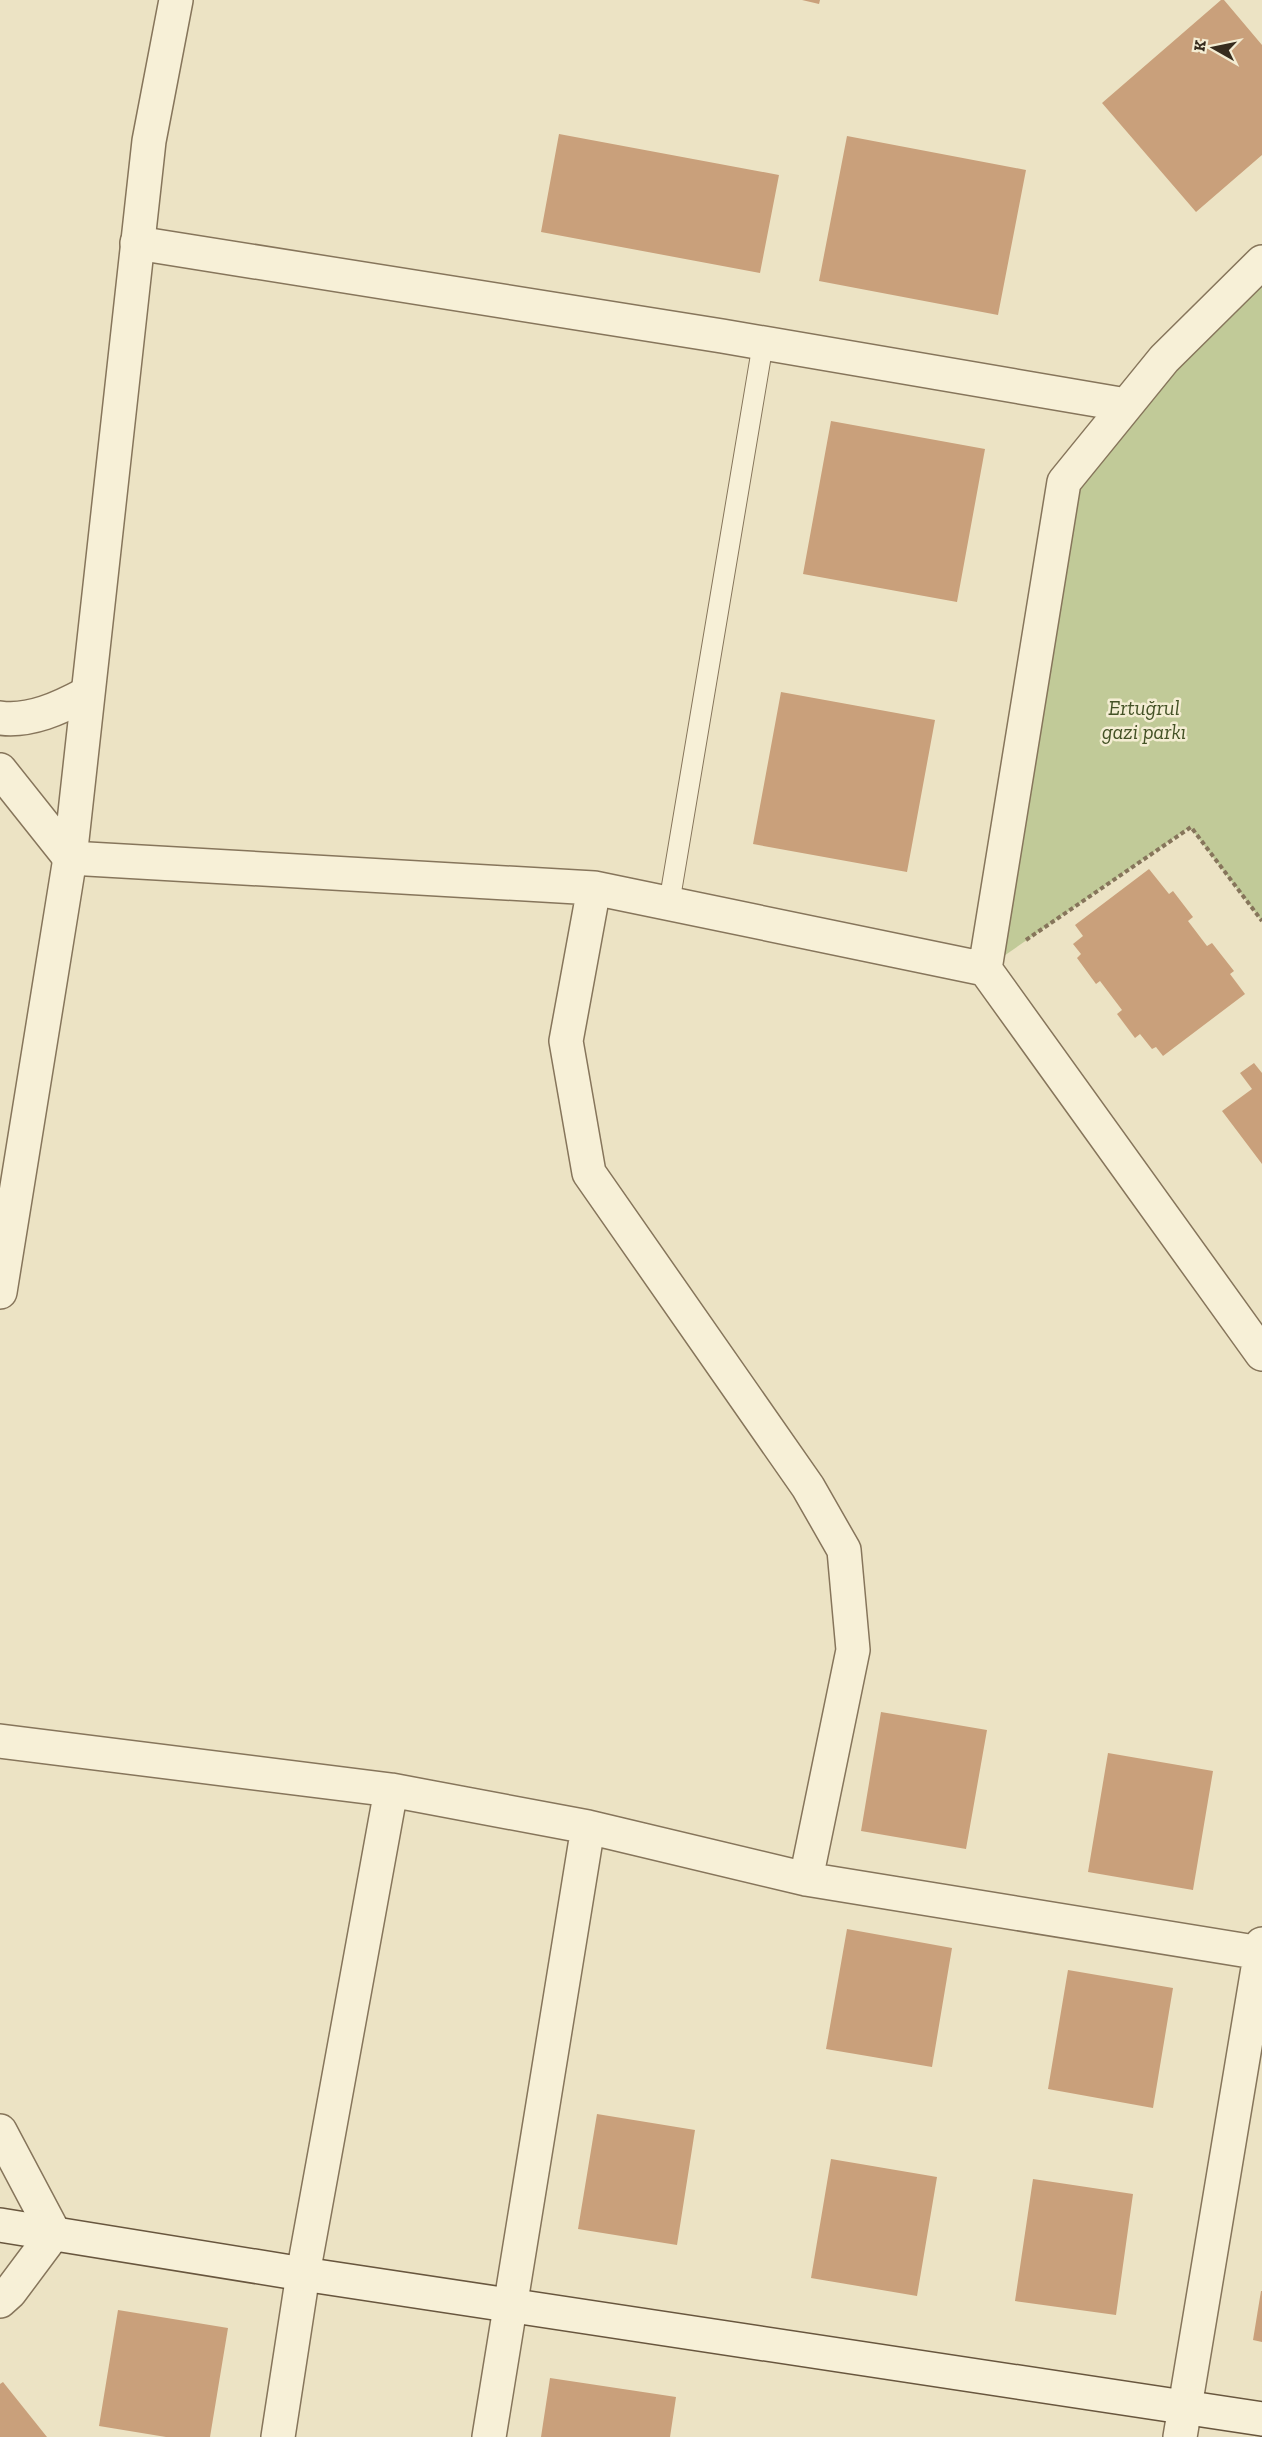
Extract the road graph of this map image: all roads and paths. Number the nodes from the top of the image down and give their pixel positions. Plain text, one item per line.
1 (176, 0) edge
2 (137, 243) junction
3 (1262, 262) edge
4 (762, 343) junction
5 (1126, 405) junction
6 (86, 694) junction
7 (0, 718) edge
8 (0, 770) edge
9 (70, 858) junction
10 (594, 888) junction
11 (669, 904) junction
12 (1262, 921) edge
13 (985, 969) junction
14 (0, 1292) edge
15 (1262, 1354) edge
16 (0, 1741) edge
17 (392, 1790) junction
18 (588, 1827) junction
19 (806, 1879) junction
20 (1261, 1949) edge
21 (0, 2131) edge
22 (0, 2225) edge
23 (54, 2233) junction
24 (303, 2274) junction
25 (0, 2301) edge
26 (510, 2305) junction
27 (1262, 2419) edge
28 (1183, 2422) edge
29 (278, 2437) edge
30 (489, 2437) edge

1 - 2 street
2 - 4 street
2 - 6 street
3 - 5 street
4 - 5 street
4 - 11 lane
5 - 13 street
6 - 7 street
6 - 9 street
8 - 9 street
9 - 10 street
9 - 14 street
10 - 11 street
10 - 19 street
11 - 13 street
12 - 13 path
13 - 15 street
16 - 17 street
17 - 18 street
17 - 24 street
18 - 19 street
18 - 26 street
19 - 20 street
20 - 28 street
21 - 23 street
22 - 23 street
23 - 24 street
23 - 25 street
24 - 26 street
24 - 29 street
26 - 28 street
26 - 30 street
27 - 28 street

